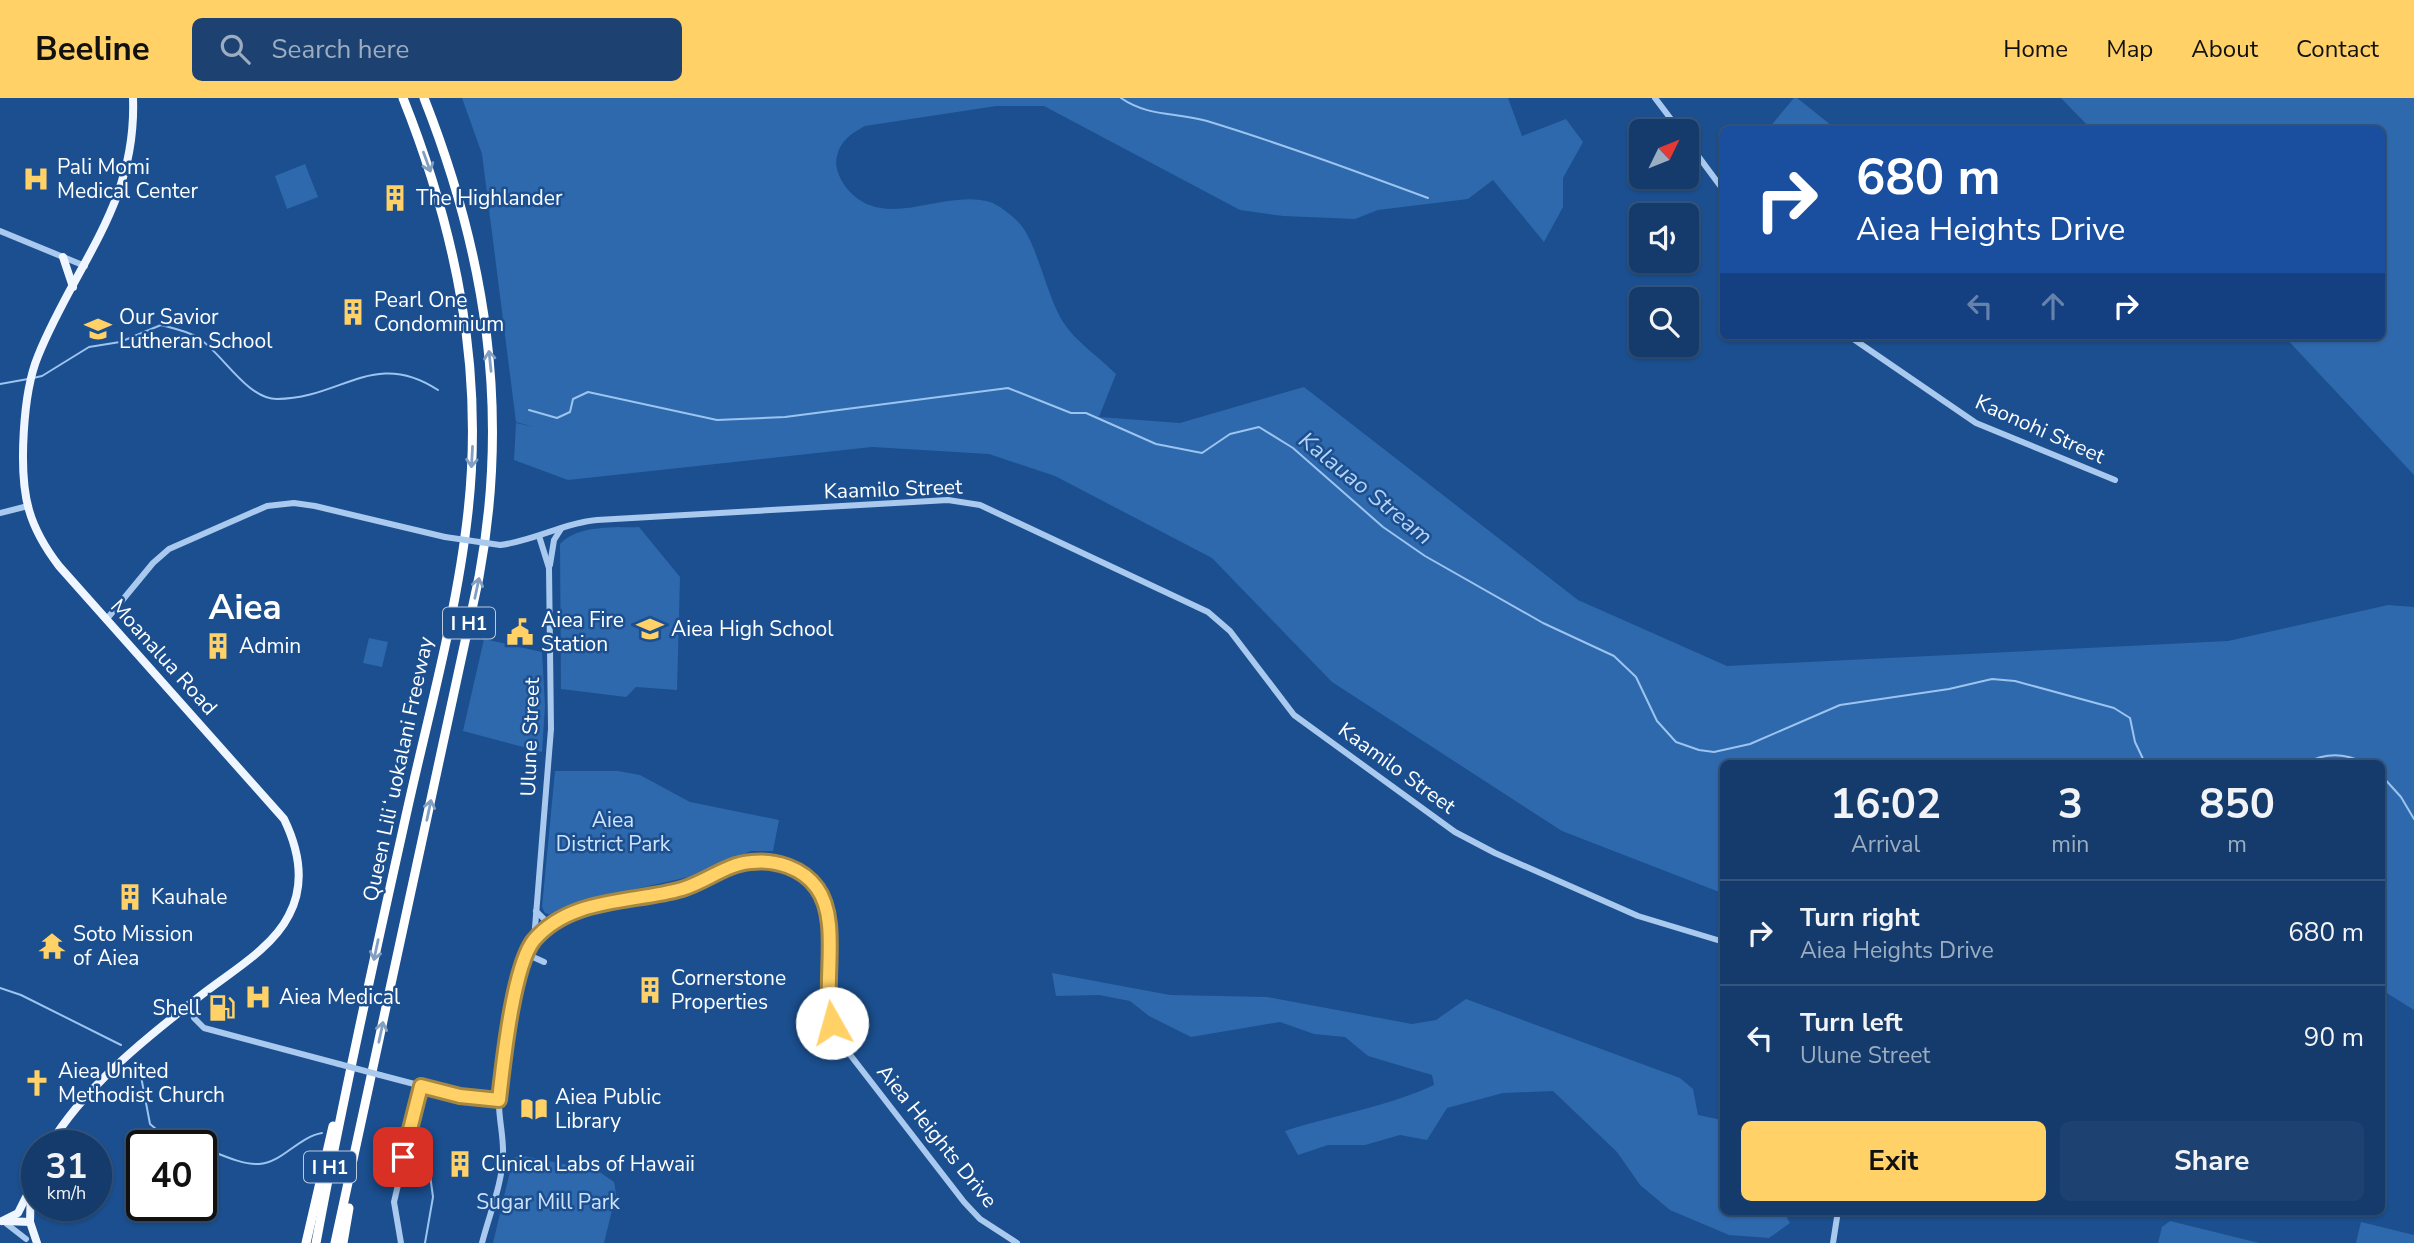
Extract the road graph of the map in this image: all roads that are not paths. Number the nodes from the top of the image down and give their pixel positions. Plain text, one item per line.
1 (133, 98) edge
2 (403, 98) edge
3 (424, 98) edge
4 (1655, 98) edge
5 (1671, 119) edge
6 (1699, 157) edge
7 (1720, 186) edge
8 (0, 231) edge
9 (63, 257) junction
10 (85, 266) junction
11 (73, 288) junction
12 (1855, 340) edge
13 (2115, 480) dead end
14 (28, 506) junction
15 (0, 513) edge
16 (565, 526) junction
17 (539, 536) junction
18 (550, 568) junction
19 (106, 620) junction
20 (536, 911) junction
21 (558, 921) junction
22 (534, 940) junction
23 (1720, 941) edge
24 (524, 961) junction
25 (544, 962) dead end
26 (191, 1002) junction
27 (421, 1086) junction
28 (345, 1091) junction
29 (499, 1100) junction
30 (61, 1130) edge
31 (358, 1147) junction
32 (21, 1208) edge
33 (1837, 1215) edge
34 (1, 1221) edge
35 (30, 1222) junction
36 (27, 1241) edge
37 (37, 1243) edge
38 (306, 1243) edge
39 (316, 1243) edge
40 (335, 1243) edge
41 (344, 1243) edge
42 (401, 1243) edge
43 (482, 1243) edge
44 (1017, 1243) edge
45 (1833, 1243) edge

1 - 10 main road, Moanalua Road
2 -> 28 highway, Queen Liliʻuokalani Freeway / I H1
31 -> 3 highway, Queen Liliʻuokalani Freeway / I H1
4 - 5 street
6 - 7 street
8 - 9 street
9 - 10 street
9 - 11 main road
10 - 11 main road, Moanalua Road
11 - 14 main road, Moanalua Road
12 - 13 street, Kaonohi Street
14 - 15 street
14 - 19 main road, Moanalua Road
16 - 17 street, Kaamilo Street
16 - 18 street
16 - 23 street, Kaamilo Street
17 - 18 street, Ulune Street
17 - 19 street, Kaamilo Street, bridge
18 - 20 street, Ulune Street
19 - 26 main road, Moanalua Road
20 - 21 street
20 - 22 street, Ulune Street
21 - 22 street, Aiea Heights Drive
21 - 44 street, Aiea Heights Drive
22 - 24 street, Aiea Heights Drive
24 - 25 street
24 - 29 street, Aiea Heights Drive
26 - 27 street, bridge
26 - 30 main road, Moanalua Road
27 - 29 street
27 - 42 street
28 - 38 highway
28 - 39 highway, Queen Liliʻuokalani Freeway / I H1
29 - 43 street, Aiea Heights Drive
31 - 40 highway, Queen Liliʻuokalani Freeway / I H1
31 - 41 highway
32 - 34 main road
33 - 45 street
34 - 35 main road
34 - 36 street
35 - 36 street
35 - 37 main road

